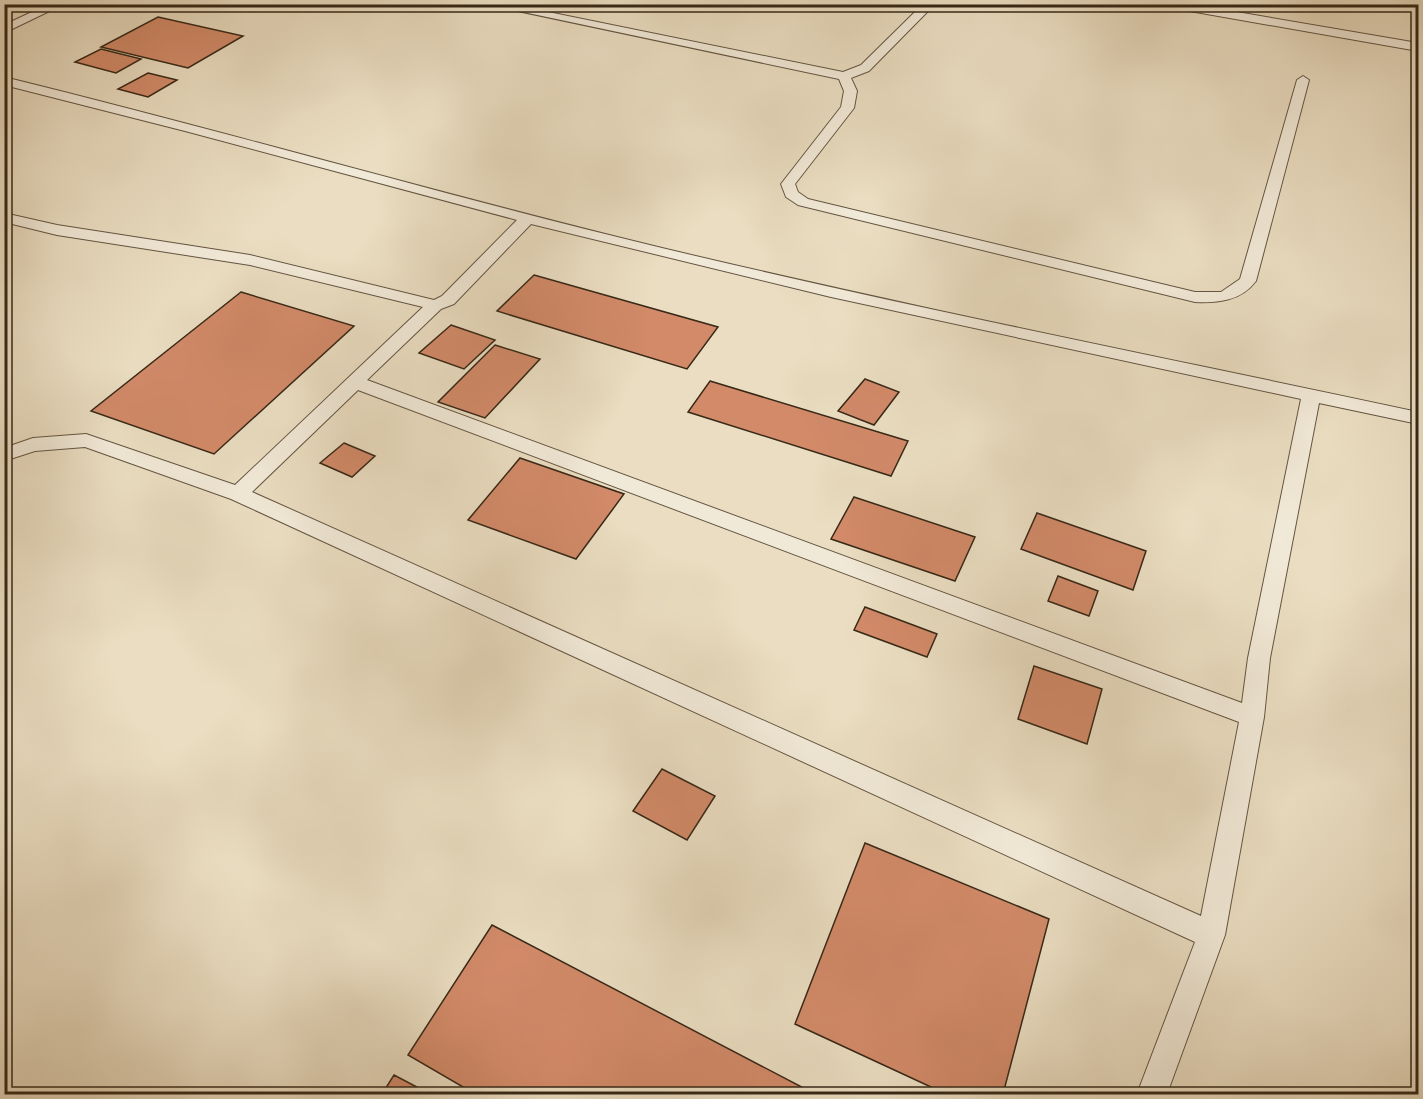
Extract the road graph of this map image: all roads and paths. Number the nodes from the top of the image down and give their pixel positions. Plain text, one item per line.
1 (59, 4) edge
2 (490, 4) edge
3 (930, 4) edge
4 (1167, 4) edge
5 (4, 30) edge
6 (1419, 47) edge
7 (843, 76) junction
8 (1303, 80) dead end
9 (4, 81) edge
10 (4, 217) edge
11 (529, 217) junction
12 (435, 305) junction
13 (355, 382) junction
14 (1311, 395) junction
15 (1419, 418) edge
16 (4, 455) edge
17 (238, 494) junction
18 (1252, 717) junction
19 (1211, 935) junction
20 (1152, 1095) edge

1 - 5 lane
2 - 7 lane
3 - 7 lane
4 - 6 lane
7 - 8 lane
9 - 11 lane
10 - 12 lane
11 - 12 lane
11 - 14 lane
12 - 13 lane
13 - 17 lane
13 - 18 lane
14 - 15 lane
14 - 18 lane
16 - 17 lane
17 - 19 lane
18 - 19 lane
19 - 20 lane

